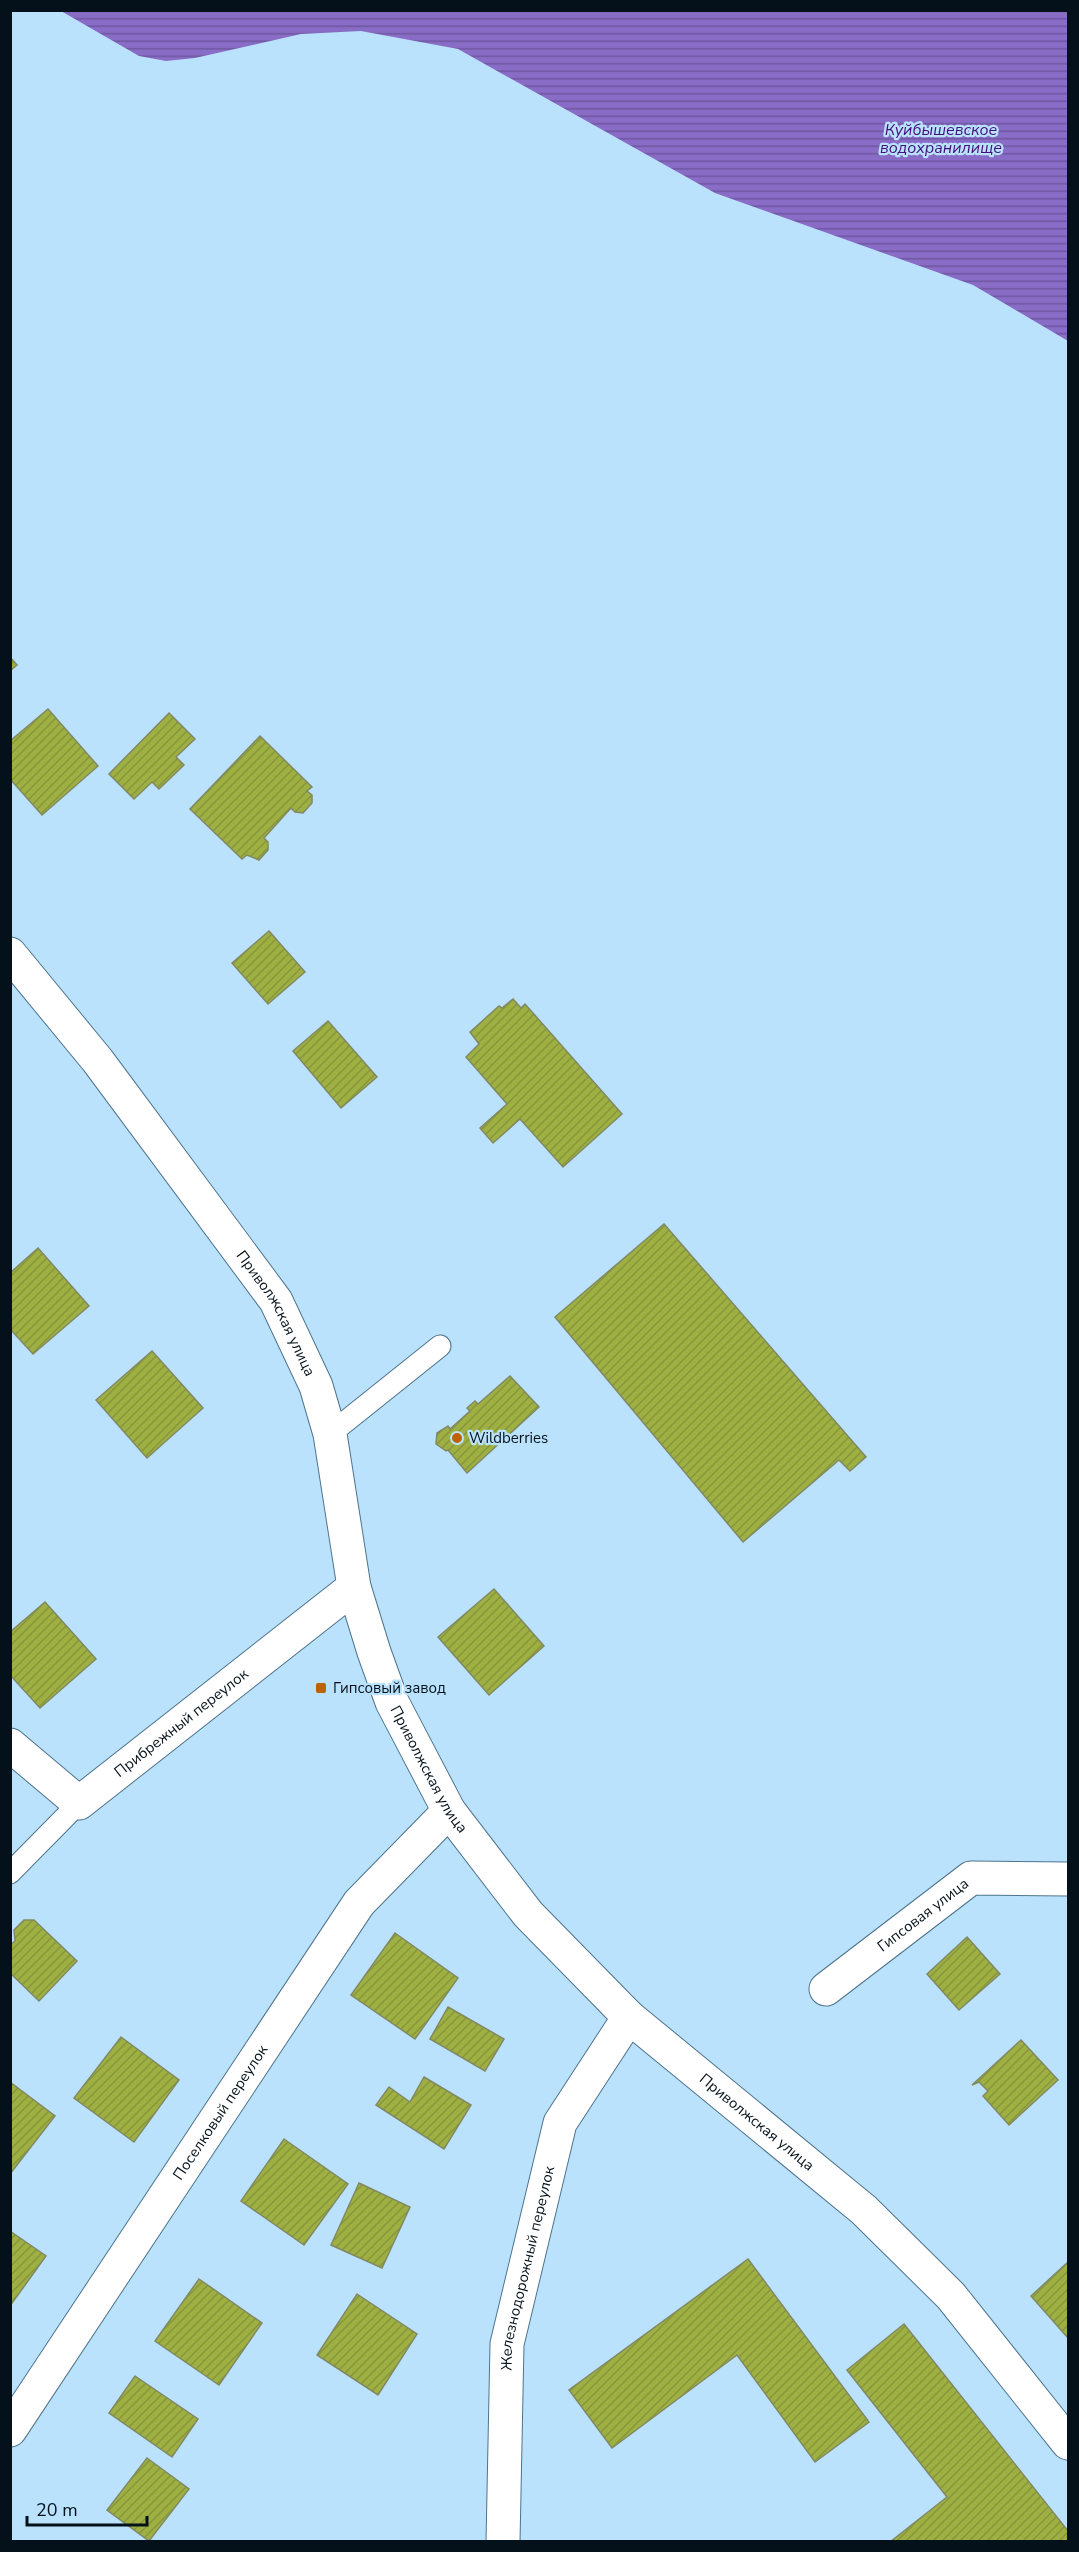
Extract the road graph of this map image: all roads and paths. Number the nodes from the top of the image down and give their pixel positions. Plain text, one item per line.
1 (10, 954) edge
2 (440, 1346) dead end
3 (330, 1434) junction
4 (354, 1587) junction
5 (10, 1745) edge
6 (79, 1803) junction
7 (449, 1811) junction
8 (10, 1873) edge
9 (1068, 1879) edge
10 (826, 1989) dead end
11 (629, 2017) junction
12 (10, 2430) edge
13 (1068, 2443) edge
14 (502, 2541) edge

1 - 3 street, Приволжская улица
2 - 3 lane
3 - 4 street, Приволжская улица
4 - 6 street, Прибрежный переулок
4 - 7 street, Приволжская улица
5 - 6 street
6 - 8 lane
7 - 11 street, Приволжская улица
7 - 12 street, Поселковый переулок
9 - 10 street, Гипсовая улица
11 - 13 street, Приволжская улица
11 - 14 street, Железнодорожный переулок

